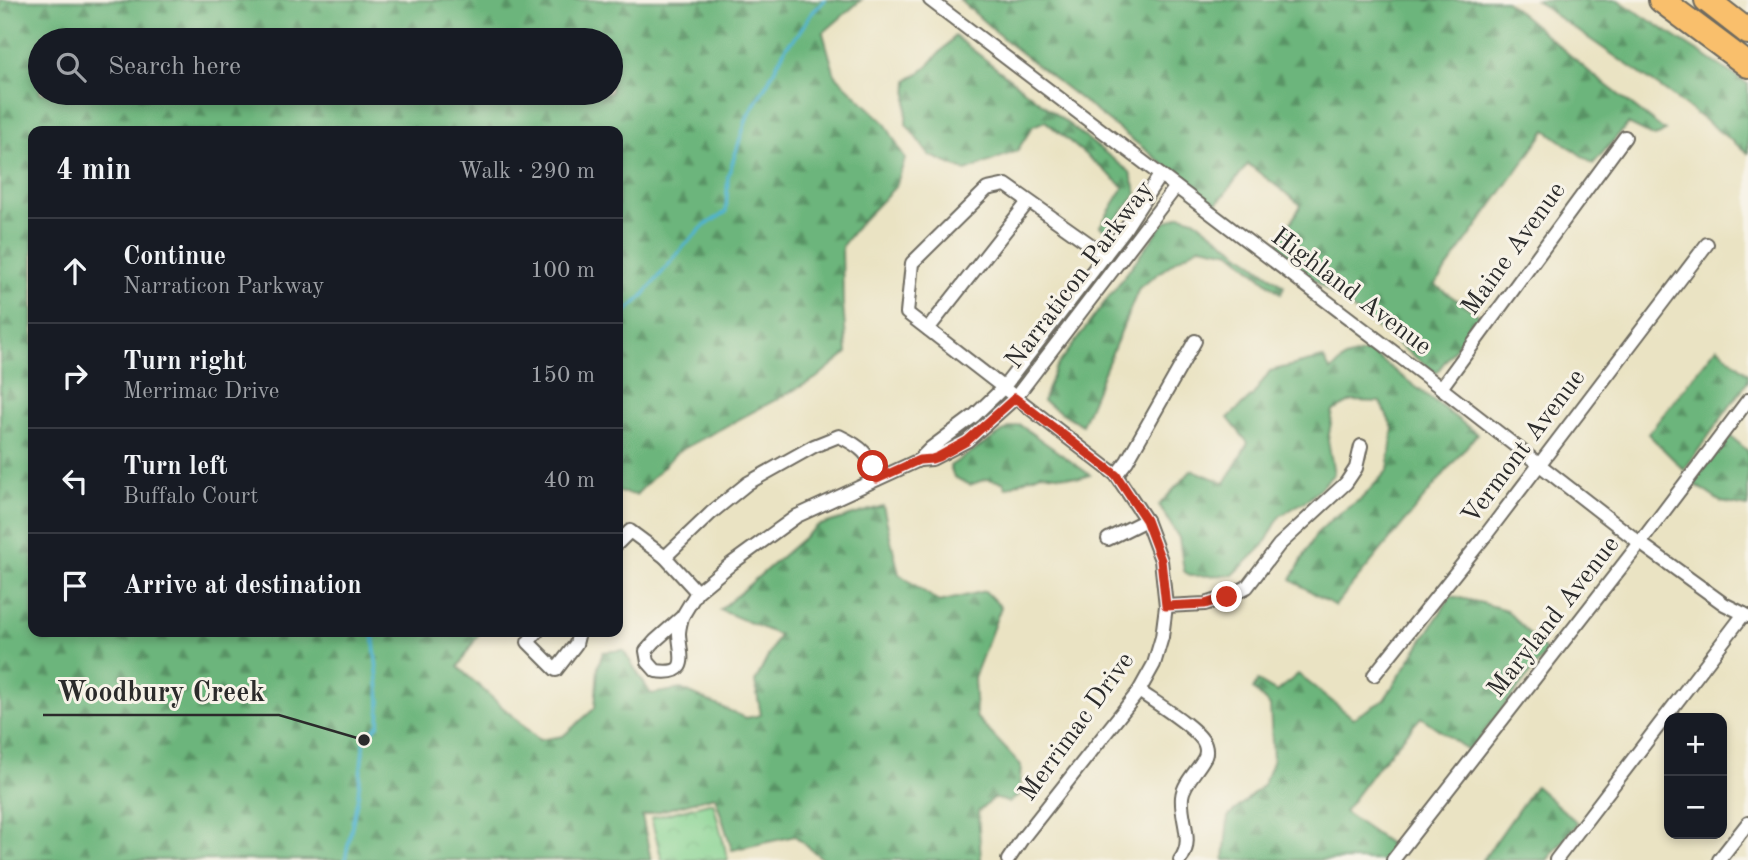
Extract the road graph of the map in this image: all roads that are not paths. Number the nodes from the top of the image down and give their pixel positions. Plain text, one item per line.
1 (930, 0) edge
2 (1661, 0) edge
3 (1707, 0) edge
4 (1748, 32) edge
5 (1748, 65) edge
6 (1625, 137) dead end
7 (1160, 175) junction
8 (1177, 187) junction
9 (1028, 202) junction
10 (1707, 244) dead end
11 (1105, 256) junction
12 (928, 330) junction
13 (1195, 341) dead end
14 (1003, 388) junction
15 (1441, 388) junction
16 (1015, 398) junction
17 (1748, 400) edge
18 (1361, 446) dead end
19 (919, 460) junction
20 (1539, 466) junction
21 (1116, 475) junction
22 (877, 479) junction
23 (1146, 520) junction
24 (623, 538) edge
25 (1108, 539) dead end
26 (1640, 543) junction
27 (665, 557) junction
28 (697, 592) junction
29 (1166, 606) junction
30 (1746, 615) edge
31 (682, 617) dead end
32 (532, 637) edge
33 (578, 637) edge
34 (1374, 676) dead end
35 (1139, 691) junction
36 (1747, 826) edge
37 (1008, 860) edge
38 (1180, 860) edge
39 (1393, 860) edge
40 (1556, 860) edge
41 (1719, 860) edge

1 - 7 street, Highland Avenue
2 - 5 highway
3 - 4 highway
6 - 15 street, Maine Avenue
7 - 8 street, Highland Avenue
7 - 11 street, Narraticon Parkway
8 - 15 street, Highland Avenue
8 - 16 street, Narraticon Parkway
9 - 11 street
9 - 12 street
9 - 12 street, Merrimac Drive
10 - 20 street, Vermont Avenue
11 - 14 street, Narraticon Parkway
12 - 14 street, Merrimac Drive
13 - 21 street
14 - 16 street, Merrimac Drive
14 - 19 street, Narraticon Parkway
15 - 20 street, Highland Avenue
16 - 19 street, Narraticon Parkway
16 - 21 street, Merrimac Drive
17 - 26 street, Maryland Avenue
18 - 29 street
19 - 22 street, Narraticon Parkway
20 - 26 street, Highland Avenue
20 - 34 street, Vermont Avenue
21 - 23 street, Merrimac Drive
22 - 27 street
22 - 28 street, Narraticon Parkway
23 - 25 street
23 - 29 street, Merrimac Drive
24 - 27 street
26 - 30 street, Highland Avenue
26 - 39 street, Maryland Avenue
27 - 28 street
28 - 31 street, Narraticon Parkway
29 - 35 street, Merrimac Drive
30 - 40 street
32 - 33 street
35 - 37 street, Merrimac Drive
35 - 38 street
36 - 41 street

